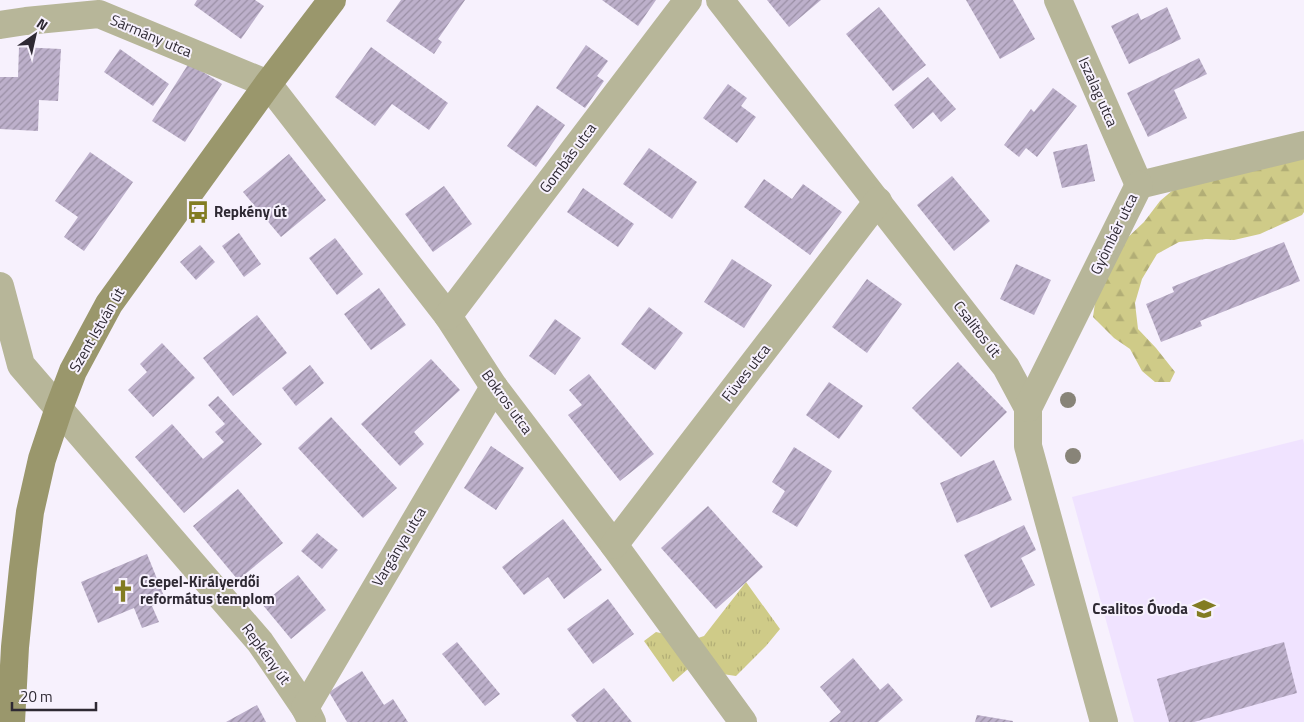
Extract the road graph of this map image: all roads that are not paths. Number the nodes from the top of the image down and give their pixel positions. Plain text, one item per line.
1 (332, 0) edge
2 (688, 0) edge
3 (720, 0) edge
4 (1058, 0) edge
5 (103, 7) edge
6 (0, 25) edge
7 (268, 84) junction
8 (1304, 145) edge
9 (1139, 184) junction
10 (878, 201) junction
11 (0, 286) edge
12 (448, 316) junction
13 (494, 387) junction
14 (59, 408) junction
15 (1028, 408) junction
16 (614, 545) junction
17 (308, 715) edge
18 (11, 722) edge
19 (742, 722) edge
20 (1104, 722) edge

1 - 7 street, Szent István út
2 - 12 street, Gombás utca
3 - 10 street, Csalitos út
4 - 9 street, Iszalag utca
5 - 6 street, Sármány utca
5 - 7 street, Sármány utca
7 - 12 street, Bokros utca
7 - 14 street, Szent István út
8 - 9 street, Gyömbér utca
9 - 15 street, Gyömbér utca
10 - 15 street, Csalitos út
10 - 16 street, Füves utca
11 - 14 street, Repkény út
12 - 13 street, Bokros utca
13 - 16 street, Bokros utca
13 - 17 street, Vargánya utca
14 - 17 street, Repkény út
14 - 18 street, Szent István út
15 - 20 street, Csalitos út
16 - 19 street, Bokros utca

